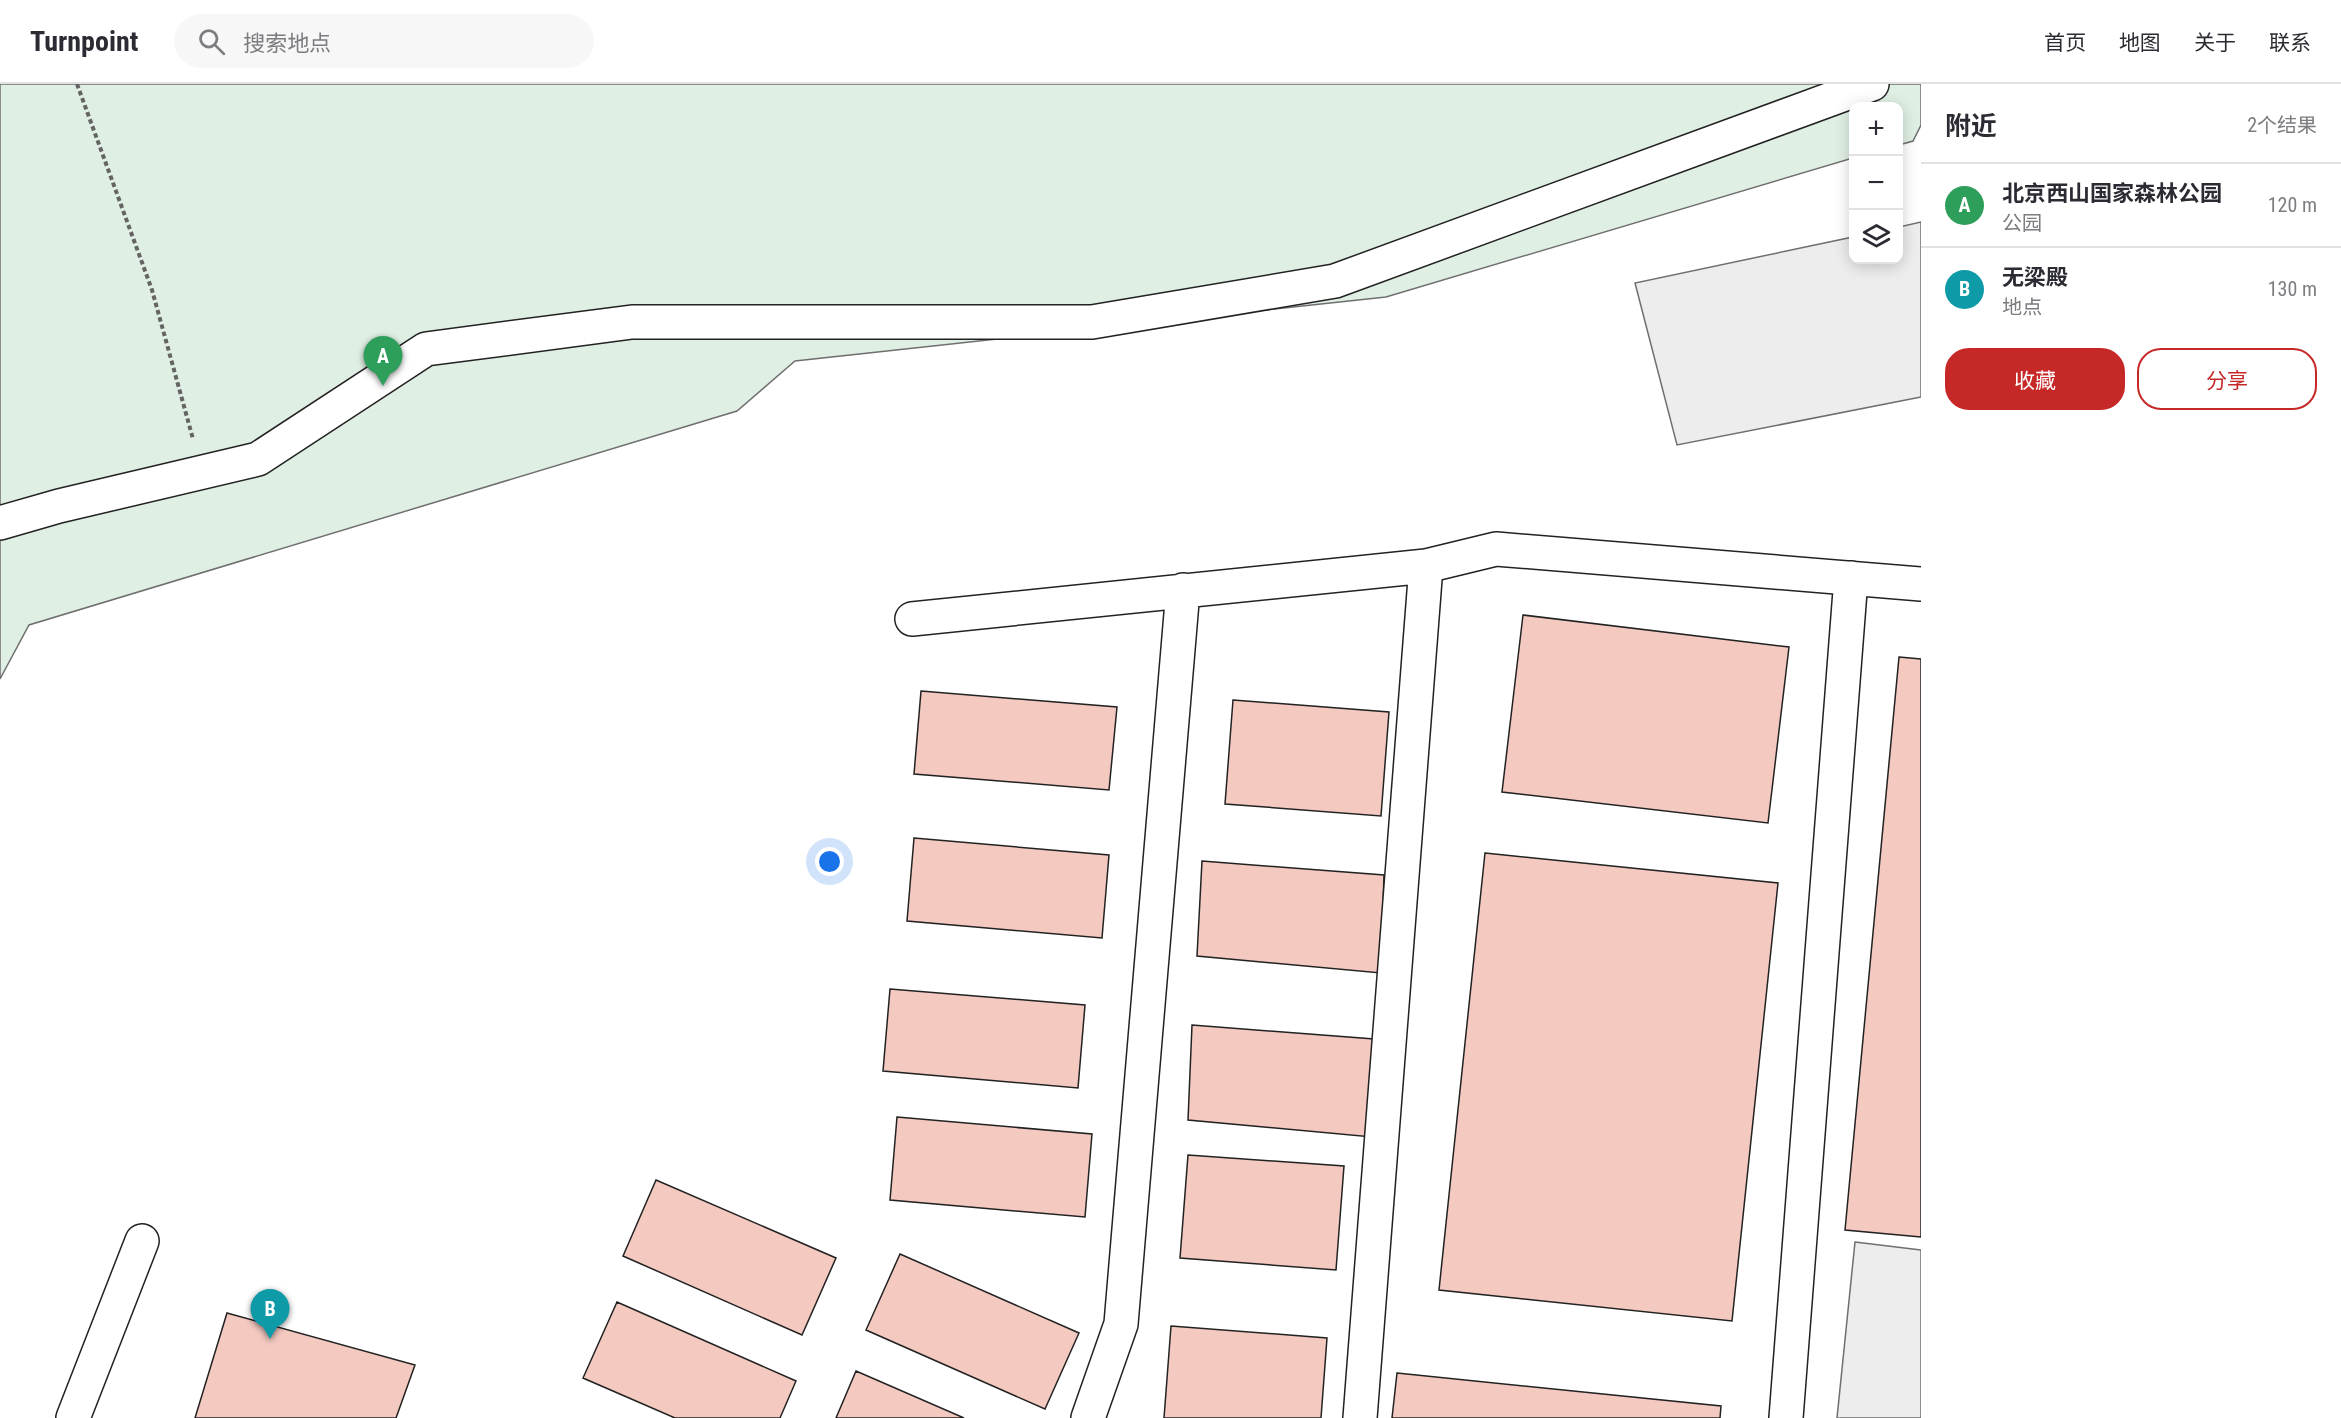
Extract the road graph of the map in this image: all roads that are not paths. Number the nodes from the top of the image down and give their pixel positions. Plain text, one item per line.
1 (1872, 84) edge
2 (0, 523) edge
3 (1426, 566) junction
4 (1851, 578) junction
5 (1921, 584) edge
6 (1183, 590) junction
7 (912, 619) dead end
8 (142, 1241) dead end
9 (73, 1418) edge
10 (1089, 1418) edge
11 (1360, 1418) edge
12 (1786, 1418) edge

1 - 2 street
3 - 4 street
3 - 6 street
3 - 11 street
4 - 5 street
4 - 12 street
6 - 7 street
6 - 10 street
8 - 9 street

